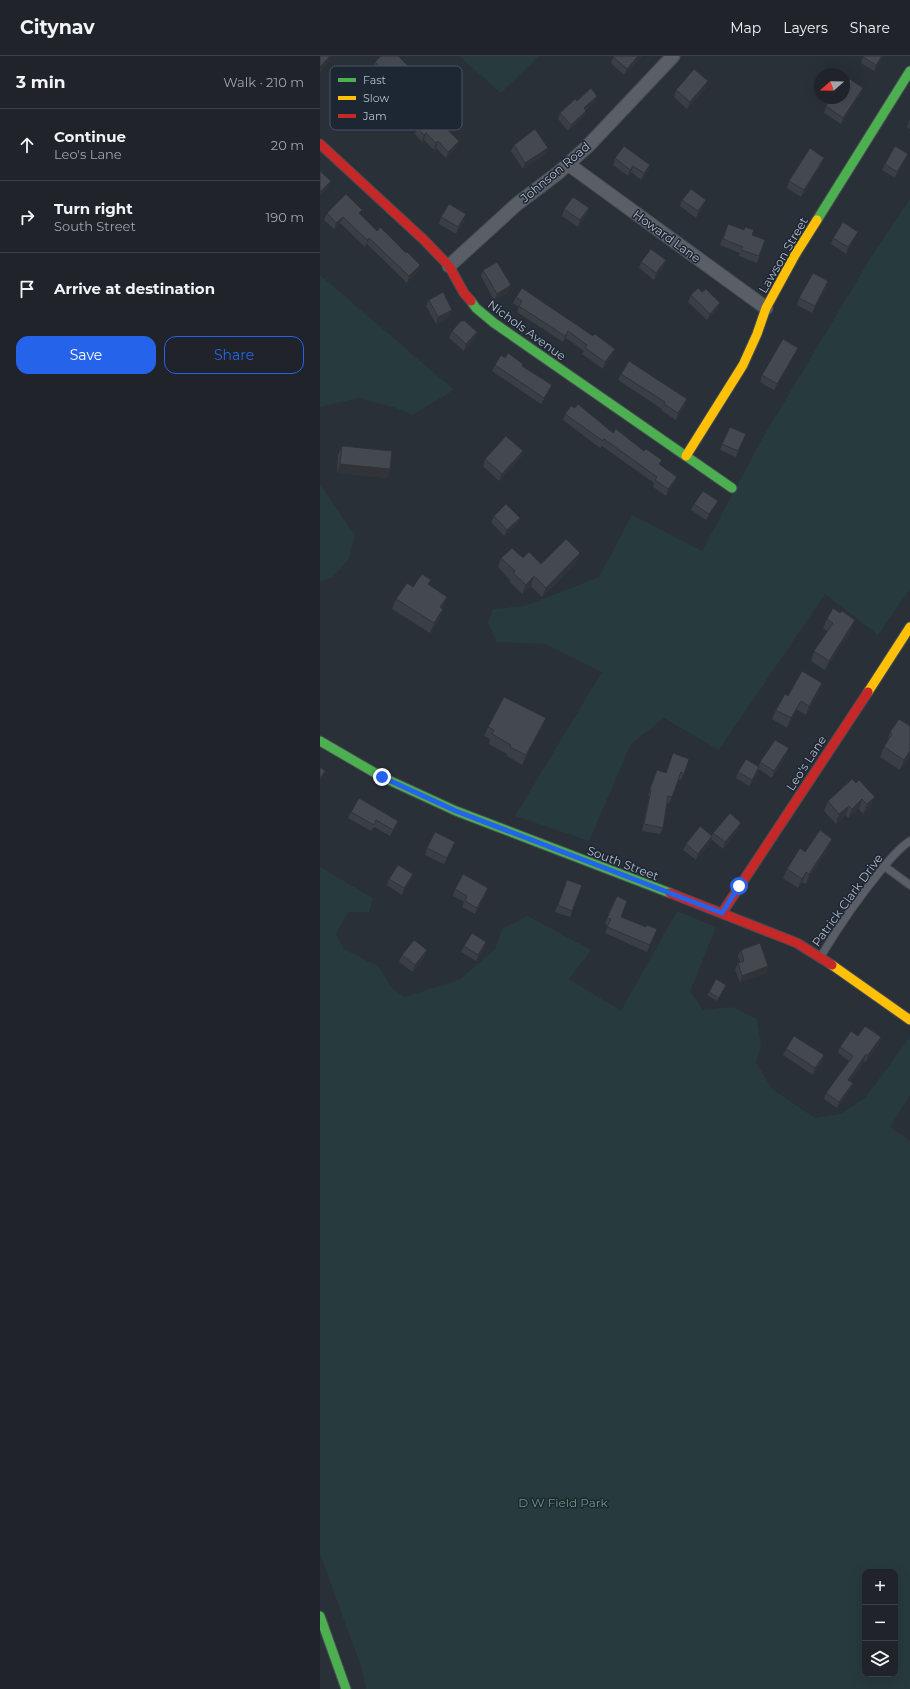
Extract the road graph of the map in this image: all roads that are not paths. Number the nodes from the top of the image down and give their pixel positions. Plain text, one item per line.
1 (673, 56) edge
2 (910, 71) edge
3 (320, 144) edge
4 (568, 164) junction
5 (449, 266) junction
6 (766, 308) junction
7 (686, 456) junction
8 (732, 488) dead end
9 (910, 627) edge
10 (320, 741) edge
11 (910, 841) edge
12 (884, 866) junction
13 (910, 885) edge
14 (722, 913) junction
15 (821, 956) junction
16 (910, 1020) edge
17 (320, 1616) edge
18 (346, 1689) edge

1 - 4 street, Johnson Road
2 - 6 street, Lawson Street
3 - 5 street, Nichols Avenue
4 - 5 street, Johnson Road
4 - 6 street, Howard Lane
5 - 7 street, Nichols Avenue
6 - 7 street, Lawson Street
7 - 8 street, Nichols Avenue
9 - 14 street, Leo's Lane
10 - 14 street, South Street
11 - 12 lane, Patrick Clark Drive
12 - 13 lane
12 - 15 lane, Patrick Clark Drive
14 - 15 street, South Street
15 - 16 street, South Street
17 - 18 street

